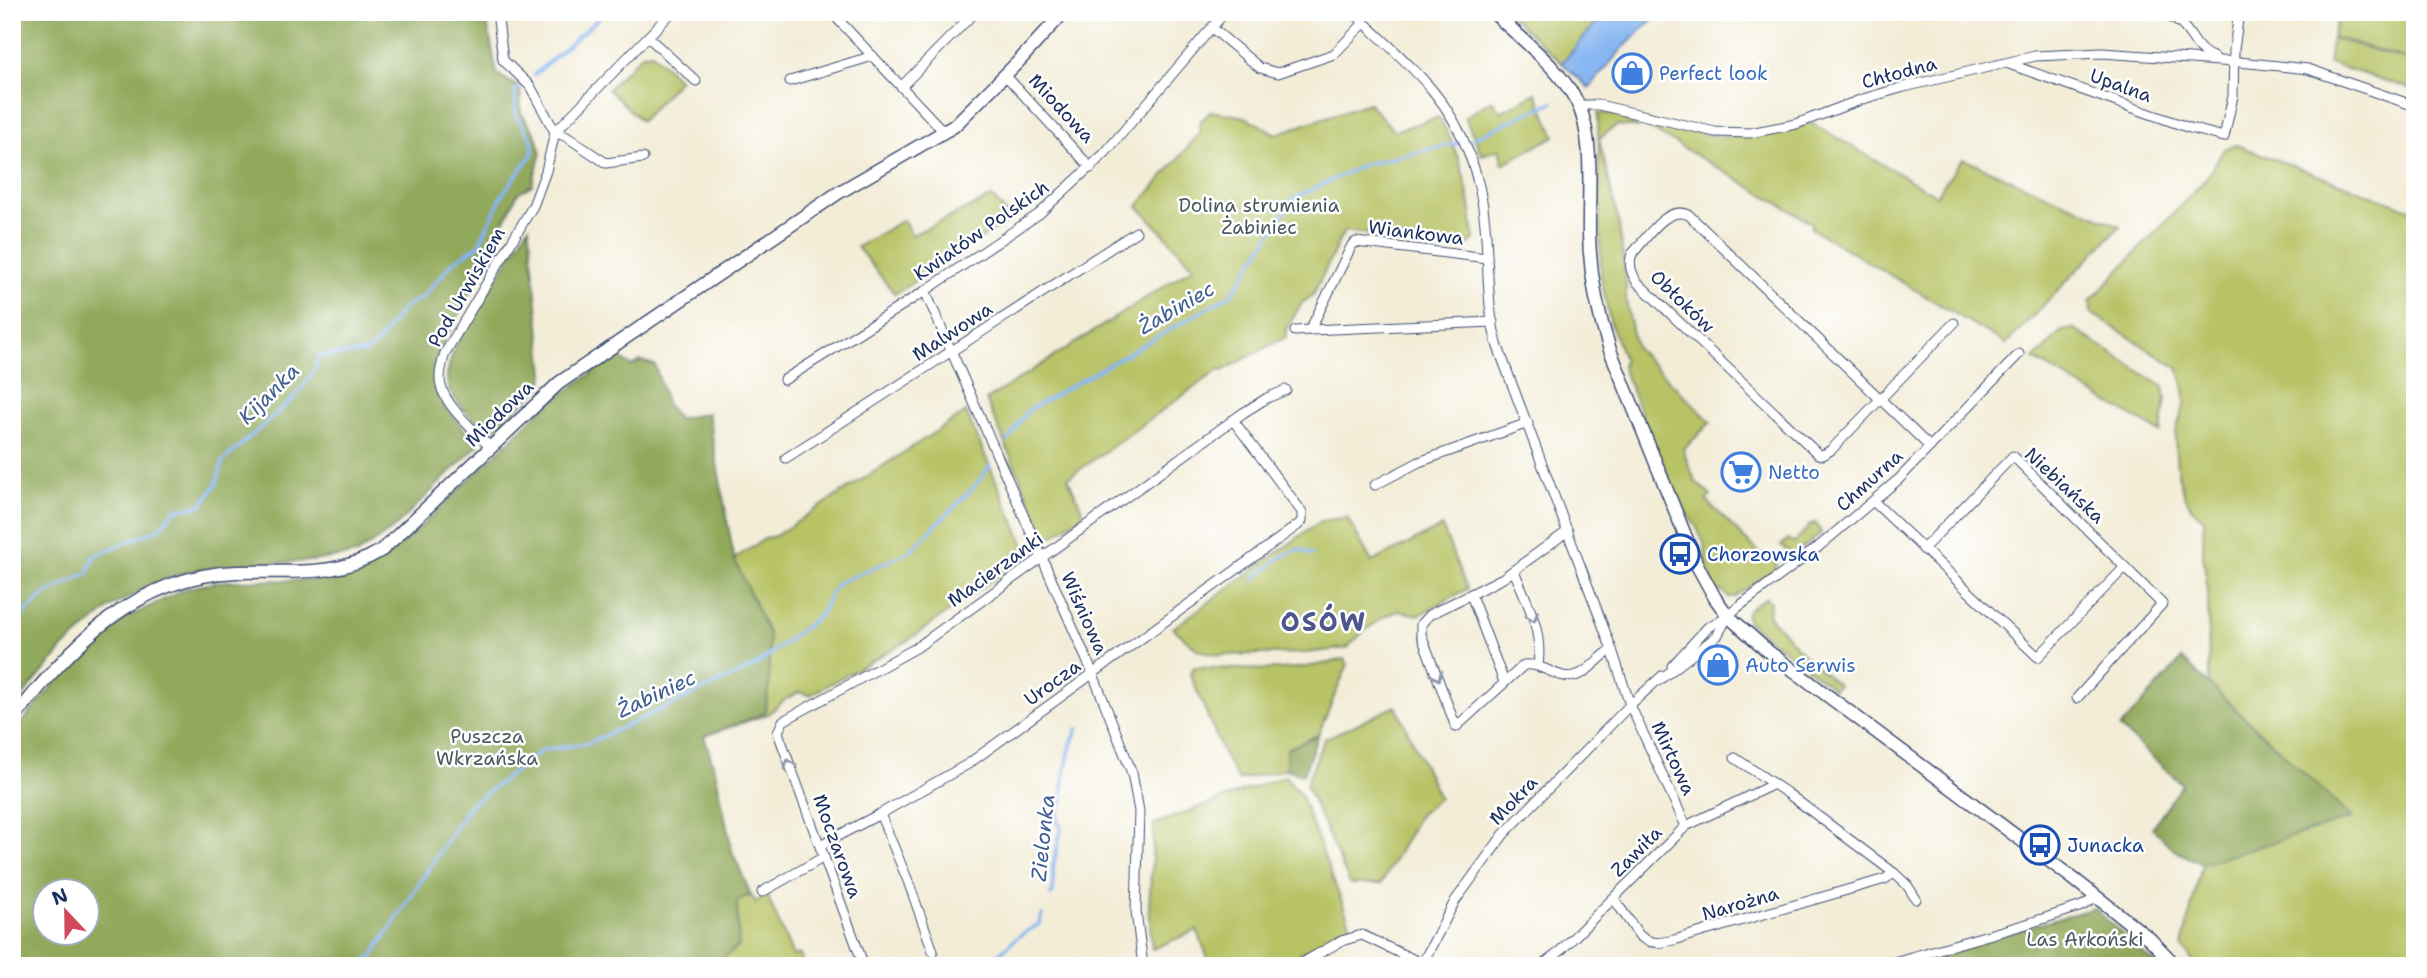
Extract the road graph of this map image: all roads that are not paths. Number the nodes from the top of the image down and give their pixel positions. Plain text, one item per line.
1 (497, 12) edge
2 (672, 12) edge
3 (831, 12) edge
4 (975, 12) edge
5 (1064, 12) edge
6 (1226, 12) edge
7 (1353, 12) edge
8 (1493, 12) edge
9 (2158, 12) edge
10 (2239, 12) edge
11 (1364, 23) junction
12 (1212, 28) junction
13 (648, 37) junction
14 (873, 56) junction
15 (2234, 62) junction
16 (2008, 64) junction
17 (1004, 75) junction
18 (696, 81) dead end
19 (790, 81) dead end
20 (902, 86) junction
21 (1578, 104) junction
22 (2415, 106) edge
23 (555, 132) junction
24 (944, 132) junction
25 (643, 158) dead end
26 (1091, 168) junction
27 (1136, 232) dead end
28 (1487, 258) junction
29 (925, 291) junction
30 (1493, 322) junction
31 (1954, 323) dead end
32 (1310, 330) junction
33 (1295, 331) dead end
34 (952, 351) junction
35 (2019, 354) dead end
36 (784, 380) dead end
37 (1286, 390) dead end
38 (1881, 398) junction
39 (1233, 420) junction
40 (1528, 423) junction
41 (490, 447) junction
42 (1930, 447) junction
43 (786, 458) dead end
44 (1376, 485) dead end
45 (1873, 501) junction
46 (1568, 531) junction
47 (1923, 549) junction
48 (1041, 556) junction
49 (2125, 567) junction
50 (1514, 571) junction
51 (1471, 595) junction
52 (1728, 616) junction
53 (1612, 650) junction
54 (1538, 665) junction
55 (1093, 674) junction
56 (1504, 682) junction
57 (2077, 698) dead end
58 (1630, 705) junction
59 (12, 720) edge
60 (779, 738) joint
61 (1735, 758) dead end
62 (1772, 785) junction
63 (880, 814) junction
64 (1686, 826) junction
65 (820, 845) junction
66 (824, 856) junction
67 (1894, 873) junction
68 (762, 892) dead end
69 (2097, 897) junction
70 (1614, 899) junction
71 (1916, 899) dead end
72 (933, 951) dead end
73 (1423, 965) edge
74 (864, 966) edge
75 (1143, 966) edge
76 (1297, 966) edge
77 (1541, 966) edge
78 (1880, 966) edge
79 (2176, 966) edge

1 - 23 street
2 - 13 street
3 - 14 street
4 - 20 street
5 - 17 street, Miodowa
6 - 12 street, Kwiatów Polskich
7 - 11 street, Mirtowa
8 - 21 street
9 - 15 street
10 - 15 street
11 - 12 street
11 - 28 street, Mirtowa
12 - 26 street, Kwiatów Polskich
13 - 18 street
13 - 23 street
14 - 19 street
14 - 20 street
15 - 16 street, Chłodna
15 - 16 street, Upalna
15 - 22 street
16 - 21 street, Chłodna
17 - 24 street, Miodowa
17 - 26 street, Miodowa
20 - 24 street
21 - 52 street
23 - 25 street
23 - 41 street, Pod Urwiskiem
24 - 41 street, Miodowa
26 - 29 street, Kwiatów Polskich
27 - 34 street, Malwowa
28 - 30 street, Mirtowa
28 - 32 street, Wiankowa
29 - 34 street, Wiśniowa
29 - 36 street, Kwiatów Polskich
30 - 32 street
30 - 40 street, Mirtowa
31 - 38 street, Obłoków
32 - 33 street
34 - 43 street, Malwowa
34 - 48 street, Wiśniowa
35 - 42 street, Chmurna
37 - 39 street, Macierzanki
38 - 38 street, Obłoków
38 - 42 street, Obłoków
39 - 48 street, Macierzanki
39 - 55 street, Urocza
40 - 44 street
40 - 46 street, Mirtowa
41 - 59 street, Miodowa
42 - 45 street, Chmurna
45 - 47 street
45 - 52 street, Chmurna
46 - 50 street
46 - 53 street, Mirtowa
47 - 49 street
47 - 49 street, Niebiańska
48 - 55 street, Wiśniowa
48 - 60 street, Macierzanki
49 - 57 street, Niebiańska
50 - 51 street
50 -> 54 street
51 - 56 street
51 -> 56 street
52 - 58 street, Mokra
52 - 69 street
53 - 54 street
53 - 58 street, Mirtowa
54 - 56 street
55 - 63 street, Urocza
55 - 75 street, Wiśniowa
58 - 64 street, Mirtowa
58 - 73 street, Mokra
65 -> 60 street, Moczarowa
61 - 62 street
62 - 64 street, Zawiła
62 - 67 street
63 - 65 street, Urocza
63 - 72 street
64 - 70 street, Zawiła
65 - 66 street, Moczarowa
66 - 68 street
66 - 74 street, Moczarowa
67 - 70 street, Narożna
67 - 71 street
69 - 78 street
69 - 79 street
70 - 77 street, Zawiła
73 - 76 street

